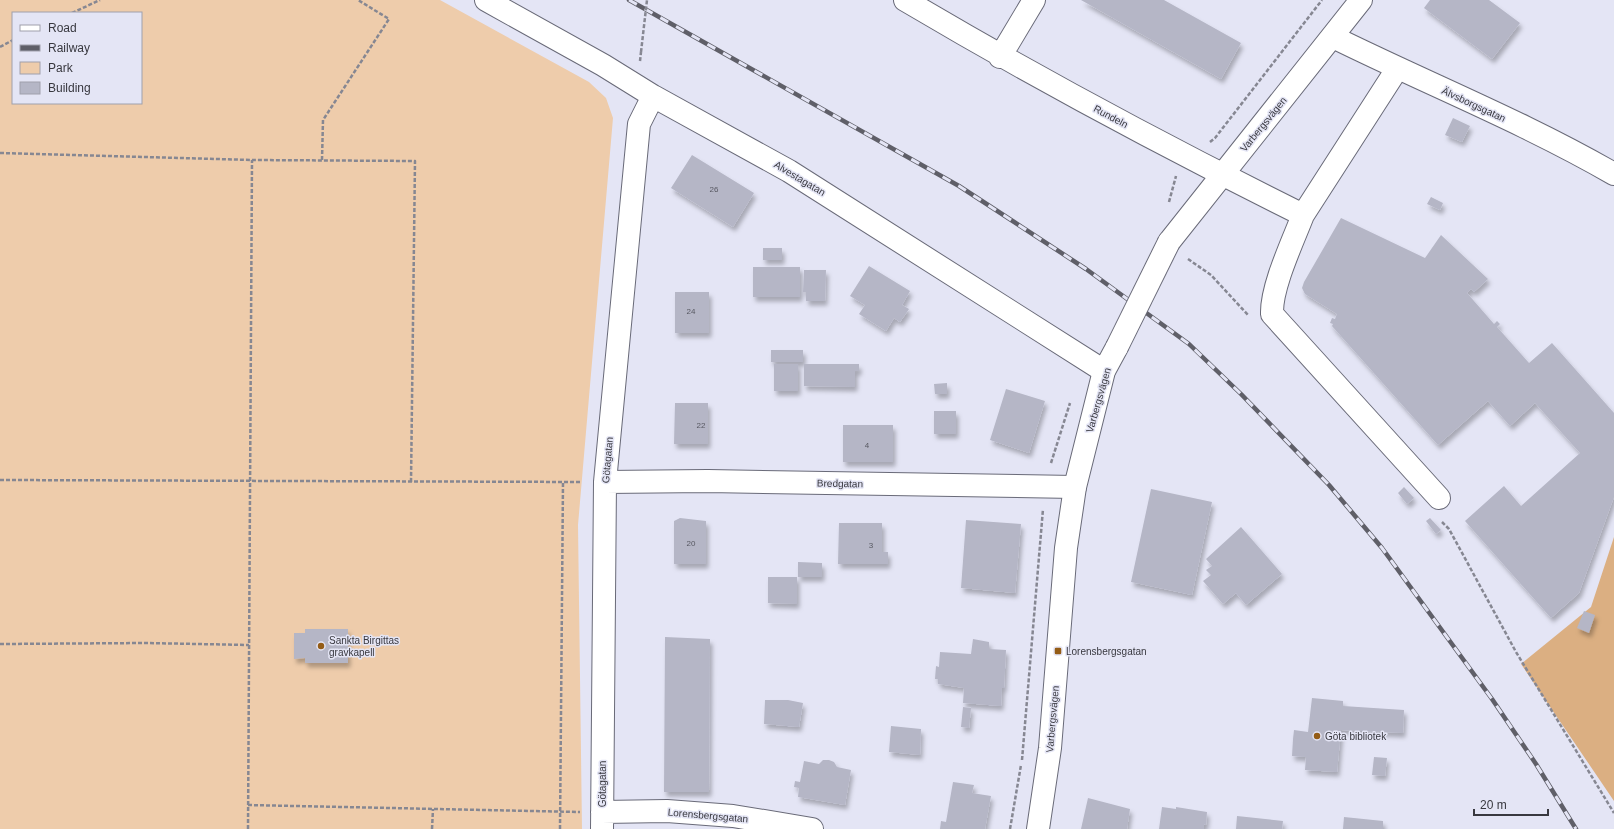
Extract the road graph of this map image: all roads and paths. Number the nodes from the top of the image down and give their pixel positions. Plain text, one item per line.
1 (100, 0) edge
2 (358, 0) edge
3 (486, 0) edge
4 (648, 0) edge
5 (905, 0) edge
6 (1034, 0) edge
7 (1322, 0) edge
8 (1361, 0) edge
9 (74, 12) edge
10 (1332, 37) junction
11 (12, 40) edge
12 (0, 46) edge
13 (641, 52) dead end
14 (1000, 57) junction
15 (1397, 69) junction
16 (653, 96) junction
17 (0, 153) edge
18 (1188, 157) junction
19 (252, 160) junction
20 (322, 160) junction
21 (1614, 174) edge
22 (1222, 175) junction
23 (1168, 206) dead end
24 (1303, 215) junction
25 (1187, 258) dead end
26 (1249, 316) dead end
27 (1104, 371) junction
28 (0, 480) edge
29 (250, 482) junction
30 (412, 482) junction
31 (562, 482) junction
32 (605, 482) junction
33 (1075, 487) junction
34 (1438, 508) joint
35 (0, 644) edge
36 (249, 645) junction
37 (248, 805) junction
38 (433, 809) junction
39 (559, 811) junction
40 (1614, 813) edge
41 (602, 821) edge
42 (248, 829) edge
43 (432, 829) edge
44 (560, 829) edge
45 (812, 829) edge
46 (1038, 829) edge

1 - 9 path
2 - 20 path
3 - 16 street, Alvestagatan
4 - 13 path, bridge
5 - 14 street, Rundeln
6 - 14 street
7 - 18 path
8 - 10 street, Varbergsvägen
10 - 15 street, Älvsborgsgatan
10 - 22 street, Varbergsvägen
11 - 12 path
14 - 18 street, Rundeln
15 - 21 street, Älvsborgsgatan
15 - 24 street
16 - 27 street, Alvestagatan
16 - 32 street, Götagatan
17 - 19 path
18 - 22 street, Rundeln
18 - 23 path
19 - 20 path
19 - 29 path
20 - 30 path
22 - 24 street, Rundeln
22 - 27 street, Varbergsvägen, bridge
24 - 34 street
25 - 26 path
27 - 33 street, Varbergsvägen
28 - 29 path
29 - 30 path
29 - 36 path
30 - 31 path
31 - 32 path
31 - 39 path
32 - 33 street, Bredgatan
32 - 41 street, Götagatan
33 - 46 street, Varbergsvägen
34 - 40 path
35 - 36 path
36 - 37 path
37 - 38 path
37 - 42 path
38 - 39 path
38 - 43 path
39 - 41 path
39 - 44 path
41 - 45 street, Lorensbergsgatan

